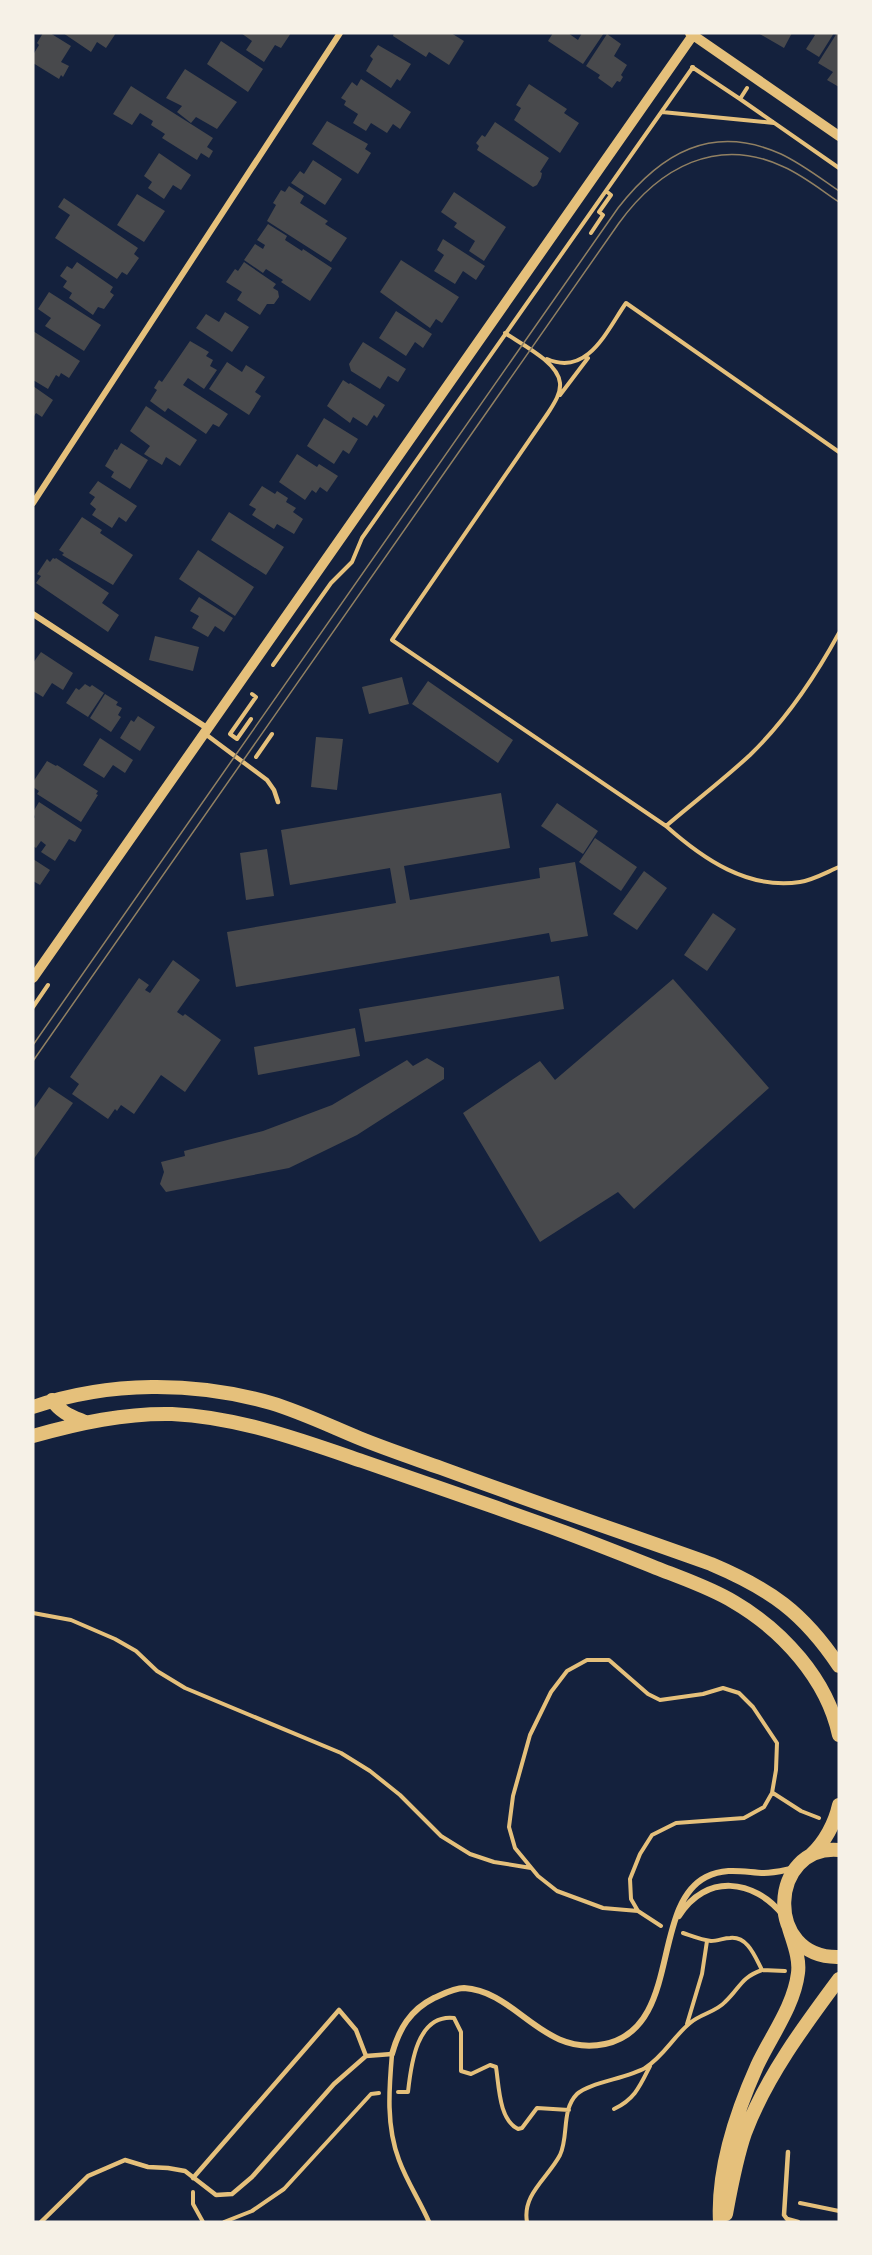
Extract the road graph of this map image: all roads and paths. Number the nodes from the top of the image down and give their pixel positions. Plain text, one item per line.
1 (340, 33) edge
2 (693, 34) edge
3 (678, 57) junction
4 (693, 67) junction
5 (754, 77) junction
6 (740, 99) junction
7 (640, 110) junction
8 (662, 112) junction
9 (774, 123) junction
10 (839, 136) edge
11 (839, 168) edge
12 (606, 191) junction
13 (591, 233) dead end
14 (505, 333) junction
15 (599, 343) junction
16 (530, 351) junction
17 (556, 400) junction
18 (839, 452) edge
19 (33, 503) edge
20 (33, 614) edge
21 (839, 633) edge
22 (269, 669) dead end
23 (257, 686) dead end
24 (252, 694) junction
25 (251, 719) dead end
26 (206, 730) junction
27 (272, 734) dead end
28 (231, 739) dead end
29 (218, 742) junction
30 (241, 747) dead end
31 (249, 753) dead end
32 (278, 802) dead end
33 (666, 826) junction
34 (839, 867) edge
35 (33, 978) edge
36 (51, 981) dead end
37 (33, 1007) edge
38 (52, 1400) junction
39 (33, 1407) edge
40 (85, 1422) junction
41 (33, 1436) edge
42 (33, 1613) edge
43 (839, 1666) edge
44 (839, 1735) edge
45 (772, 1793) junction
46 (839, 1805) edge
47 (832, 1824) junction
48 (839, 1850) edge
49 (800, 1864) junction
50 (532, 1869) junction
51 (638, 1911) junction
52 (787, 1923) junction
53 (674, 1928) junction
54 (707, 1941) junction
55 (839, 1957) edge
56 (762, 1970) junction
57 (798, 1974) junction
58 (839, 1979) edge
59 (687, 2025) junction
60 (392, 2054) junction
61 (366, 2056) junction
62 (652, 2062) junction
63 (389, 2092) junction
64 (614, 2109) dead end
65 (569, 2110) junction
66 (788, 2152) dead end
67 (193, 2178) junction
68 (800, 2203) dead end
69 (839, 2211) edge
70 (41, 2222) edge
71 (203, 2222) edge
72 (224, 2222) edge
73 (429, 2222) edge
74 (527, 2222) edge
75 (720, 2222) edge
76 (726, 2222) edge
77 (798, 2222) edge

1 - 19 street
2 - 3 street
2 - 5 street
3 - 4 path
3 - 7 street
4 - 6 path
4 - 8 path
5 - 6 path
5 - 10 street
6 - 9 path
7 - 8 path
7 - 26 street
8 - 9 path
8 - 12 path
9 - 11 path
12 - 13 path
12 - 14 path
14 - 16 path
14 - 22 path
15 - 16 path
15 - 17 path
15 - 18 path
16 - 17 path
17 - 33 path
20 - 26 street
21 - 33 path
23 - 24 path
24 - 25 path
24 - 29 path
26 - 29 lane
26 - 35 street
27 - 31 path
28 - 30 path
29 - 32 lane
33 - 34 path
36 - 37 path
38 - 39 main road
38 - 40 main road
38 - 43 main road
40 - 41 main road
40 - 44 main road
42 - 50 path
45 - 47 path
45 - 50 path
45 - 51 path
46 - 47 main road
47 - 49 main road
48 - 49 main road
49 - 52 main road
49 - 53 street
50 - 51 path
51 - 53 path
52 - 53 street
52 - 55 main road
52 - 57 main road
53 - 54 path
53 - 60 street
54 - 56 path
54 - 59 path
56 - 57 path
56 - 59 path
57 - 75 main road
58 - 76 main road
59 - 62 path
60 - 61 lane
60 - 63 lane
61 - 67 lane
61 - 67 lane
62 - 64 path
62 - 65 path
63 - 65 path
63 - 72 path
63 - 73 lane
65 - 74 path
66 - 77 lane
67 - 70 lane
67 - 71 path
68 - 69 path

